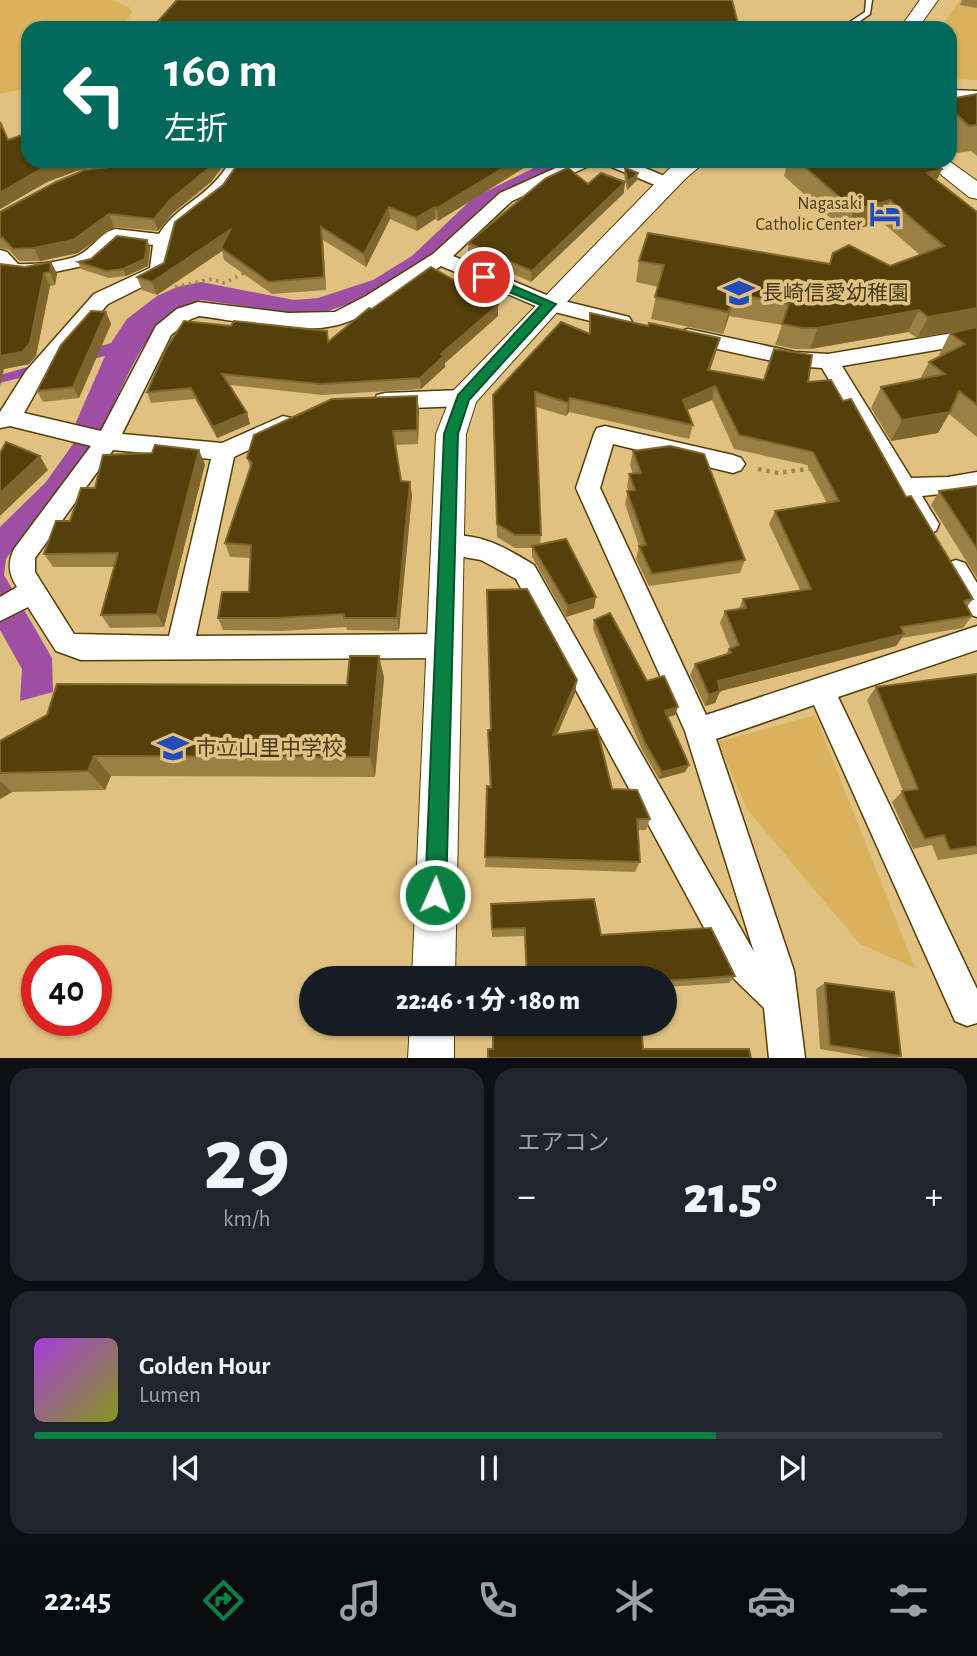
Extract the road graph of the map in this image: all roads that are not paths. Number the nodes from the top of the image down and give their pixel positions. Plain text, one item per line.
1 (869, 0) edge
2 (929, 0) edge
3 (856, 21) edge
4 (914, 21) edge
5 (957, 95) edge
6 (977, 96) edge
7 (235, 168) edge
8 (570, 168) edge
9 (630, 168) edge
10 (687, 168) edge
11 (944, 168) edge
12 (668, 184) junction
13 (977, 192) edge
14 (164, 240) junction
15 (0, 256) edge
16 (440, 258) junction
17 (550, 304) junction
18 (643, 327) edge
19 (669, 332) edge
20 (977, 336) edge
21 (828, 362) junction
22 (463, 398) junction
23 (368, 401) edge
24 (305, 414) edge
25 (5, 419) edge
26 (104, 440) junction
27 (224, 452) junction
28 (733, 464) road end
29 (977, 481) edge
30 (905, 487) junction
31 (449, 546) junction
32 (16, 600) edge
33 (977, 606) edge
34 (977, 638) edge
35 (180, 646) junction
36 (443, 646) junction
37 (821, 691) junction
38 (699, 731) junction
39 (433, 966) edge
40 (780, 1000) junction
41 (977, 1006) edge
42 (432, 1036) edge
43 (431, 1058) edge
44 (787, 1058) edge

1 - 3 lane
2 - 4 street
5 - 6 street
7 - 14 street
8 - 16 street
9 - 12 street
10 - 12 street
11 - 13 street
12 - 17 street
14 - 15 street
14 - 25 street
16 - 17 street
16 - 26 street
17 - 18 street
17 - 22 street
19 - 21 street
20 - 21 street
21 - 30 street
22 - 23 street
22 - 31 street
24 - 27 street
25 - 26 street
26 - 27 street
26 - 32 street
27 - 35 street
28 - 38 street
29 - 30 street
30 - 33 street
31 - 36 street
31 - 40 street
32 - 35 street
34 - 37 street
35 - 36 street
36 - 39 street
37 - 38 street
37 - 41 street
38 - 40 street
40 - 44 street
42 - 43 street

